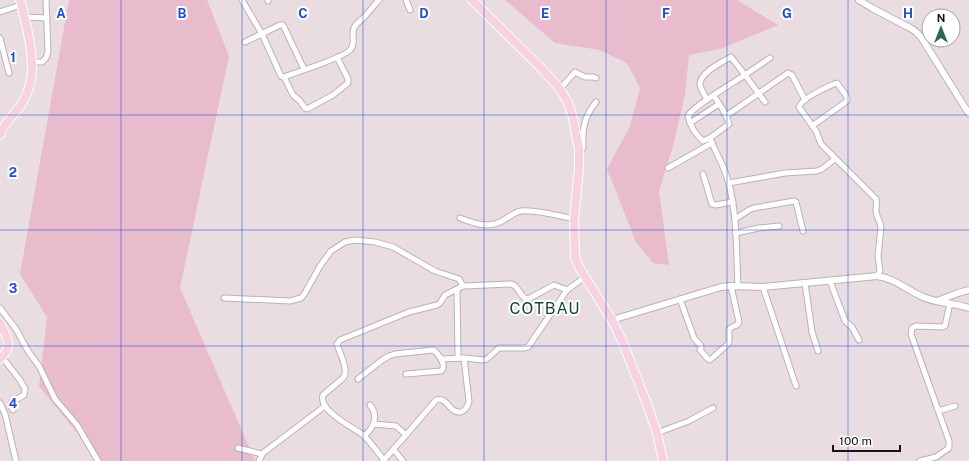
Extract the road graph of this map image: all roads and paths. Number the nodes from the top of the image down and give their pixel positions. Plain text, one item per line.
1 (46, 0) edge
2 (242, 0) edge
3 (379, 0) edge
4 (406, 0) edge
5 (472, 0) edge
6 (859, 0) edge
7 (21, 3) edge
8 (410, 10) dead end
9 (0, 12) edge
10 (25, 17) junction
11 (48, 18) junction
12 (262, 34) junction
13 (0, 38) edge
14 (245, 42) dead end
15 (338, 57) junction
16 (770, 58) dead end
17 (32, 62) junction
18 (304, 69) junction
19 (9, 73) dead end
20 (745, 76) junction
21 (284, 77) junction
22 (596, 78) dead end
23 (560, 89) junction
24 (758, 93) junction
25 (714, 96) junction
26 (707, 100) junction
27 (804, 100) junction
28 (596, 102) dead end
29 (765, 102) dead end
30 (719, 104) junction
31 (969, 114) edge
32 (726, 116) junction
33 (690, 123) junction
34 (812, 126) junction
35 (0, 135) edge
36 (711, 141) junction
37 (579, 149) junction
38 (835, 159) junction
39 (668, 168) dead end
40 (703, 174) dead end
41 (729, 183) junction
42 (733, 202) junction
43 (460, 218) dead end
44 (574, 219) junction
45 (735, 220) junction
46 (779, 226) dead end
47 (803, 231) dead end
48 (735, 233) junction
49 (876, 276) junction
50 (585, 277) junction
51 (830, 281) junction
52 (805, 283) junction
53 (463, 286) junction
54 (734, 286) junction
55 (763, 287) junction
56 (457, 289) junction
57 (567, 290) junction
58 (969, 290) edge
59 (958, 293) junction
60 (224, 298) dead end
61 (680, 299) junction
62 (937, 301) junction
63 (950, 303) junction
64 (958, 304) junction
65 (0, 308) edge
66 (969, 308) edge
67 (612, 320) junction
68 (0, 323) edge
69 (859, 340) dead end
70 (818, 351) dead end
71 (1, 358) edge
72 (458, 358) junction
73 (464, 358) junction
74 (441, 359) junction
75 (406, 374) dead end
76 (358, 379) dead end
77 (796, 386) dead end
78 (0, 403) edge
79 (370, 405) dead end
80 (325, 406) junction
81 (955, 406) dead end
82 (713, 408) dead end
83 (13, 410) dead end
84 (938, 410) junction
85 (374, 424) junction
86 (657, 433) junction
87 (406, 435) junction
88 (364, 436) junction
89 (238, 448) dead end
90 (394, 450) junction
91 (262, 454) junction
92 (383, 460) edge
93 (16, 461) edge
94 (98, 461) edge
95 (259, 461) edge
96 (403, 461) edge
97 (663, 461) edge
98 (920, 461) edge

1 - 11 street
2 - 12 street
3 - 15 street
4 - 8 street
5 - 23 highway
6 - 31 street
7 - 9 street
7 - 10 highway
10 - 11 street
10 - 17 highway
11 - 17 street
12 - 14 street
12 - 18 street
12 - 21 street
13 - 19 street
15 - 18 street
15 - 21 street
16 - 20 street
17 - 35 highway
18 - 21 street
20 - 24 street
20 - 25 street
20 - 26 street
22 - 23 street
23 - 37 highway
24 - 27 street
24 - 29 street
24 - 32 street
25 - 26 street
25 - 30 street
26 - 33 street
27 - 34 street
27 - 34 street
28 - 37 street
30 - 32 street
30 - 33 street
32 - 36 street
33 - 36 street
34 - 38 street
36 - 39 street
36 - 41 street
37 - 44 highway
38 - 41 street
38 - 49 street
40 - 42 street
41 - 42 street
42 - 45 street
43 - 44 street
44 - 50 highway
45 - 47 street
45 - 48 street
46 - 48 street
48 - 54 street
49 - 51 street
49 - 62 street
50 - 57 street
50 - 67 highway
51 - 52 street
51 - 69 street
52 - 55 street
52 - 70 street
53 - 56 street
53 - 57 street
53 - 60 street
54 - 55 street
54 - 61 street
54 - 61 street
55 - 77 street
56 - 72 street
56 - 80 street
57 - 73 street
58 - 59 street
59 - 62 street
59 - 64 street
61 - 67 street
62 - 63 street
63 - 64 street
63 - 84 street
64 - 66 street
65 - 94 street
67 - 86 highway
68 - 71 highway
71 - 83 street
72 - 73 street
72 - 74 street
73 - 87 street
74 - 75 street
74 - 76 street
78 - 93 street
79 - 85 street
80 - 88 street
80 - 91 street
81 - 84 street
82 - 86 street
84 - 98 street
85 - 87 street
85 - 88 street
86 - 97 highway
87 - 90 street
88 - 92 street
89 - 91 street
90 - 92 street
90 - 96 street
91 - 95 street

